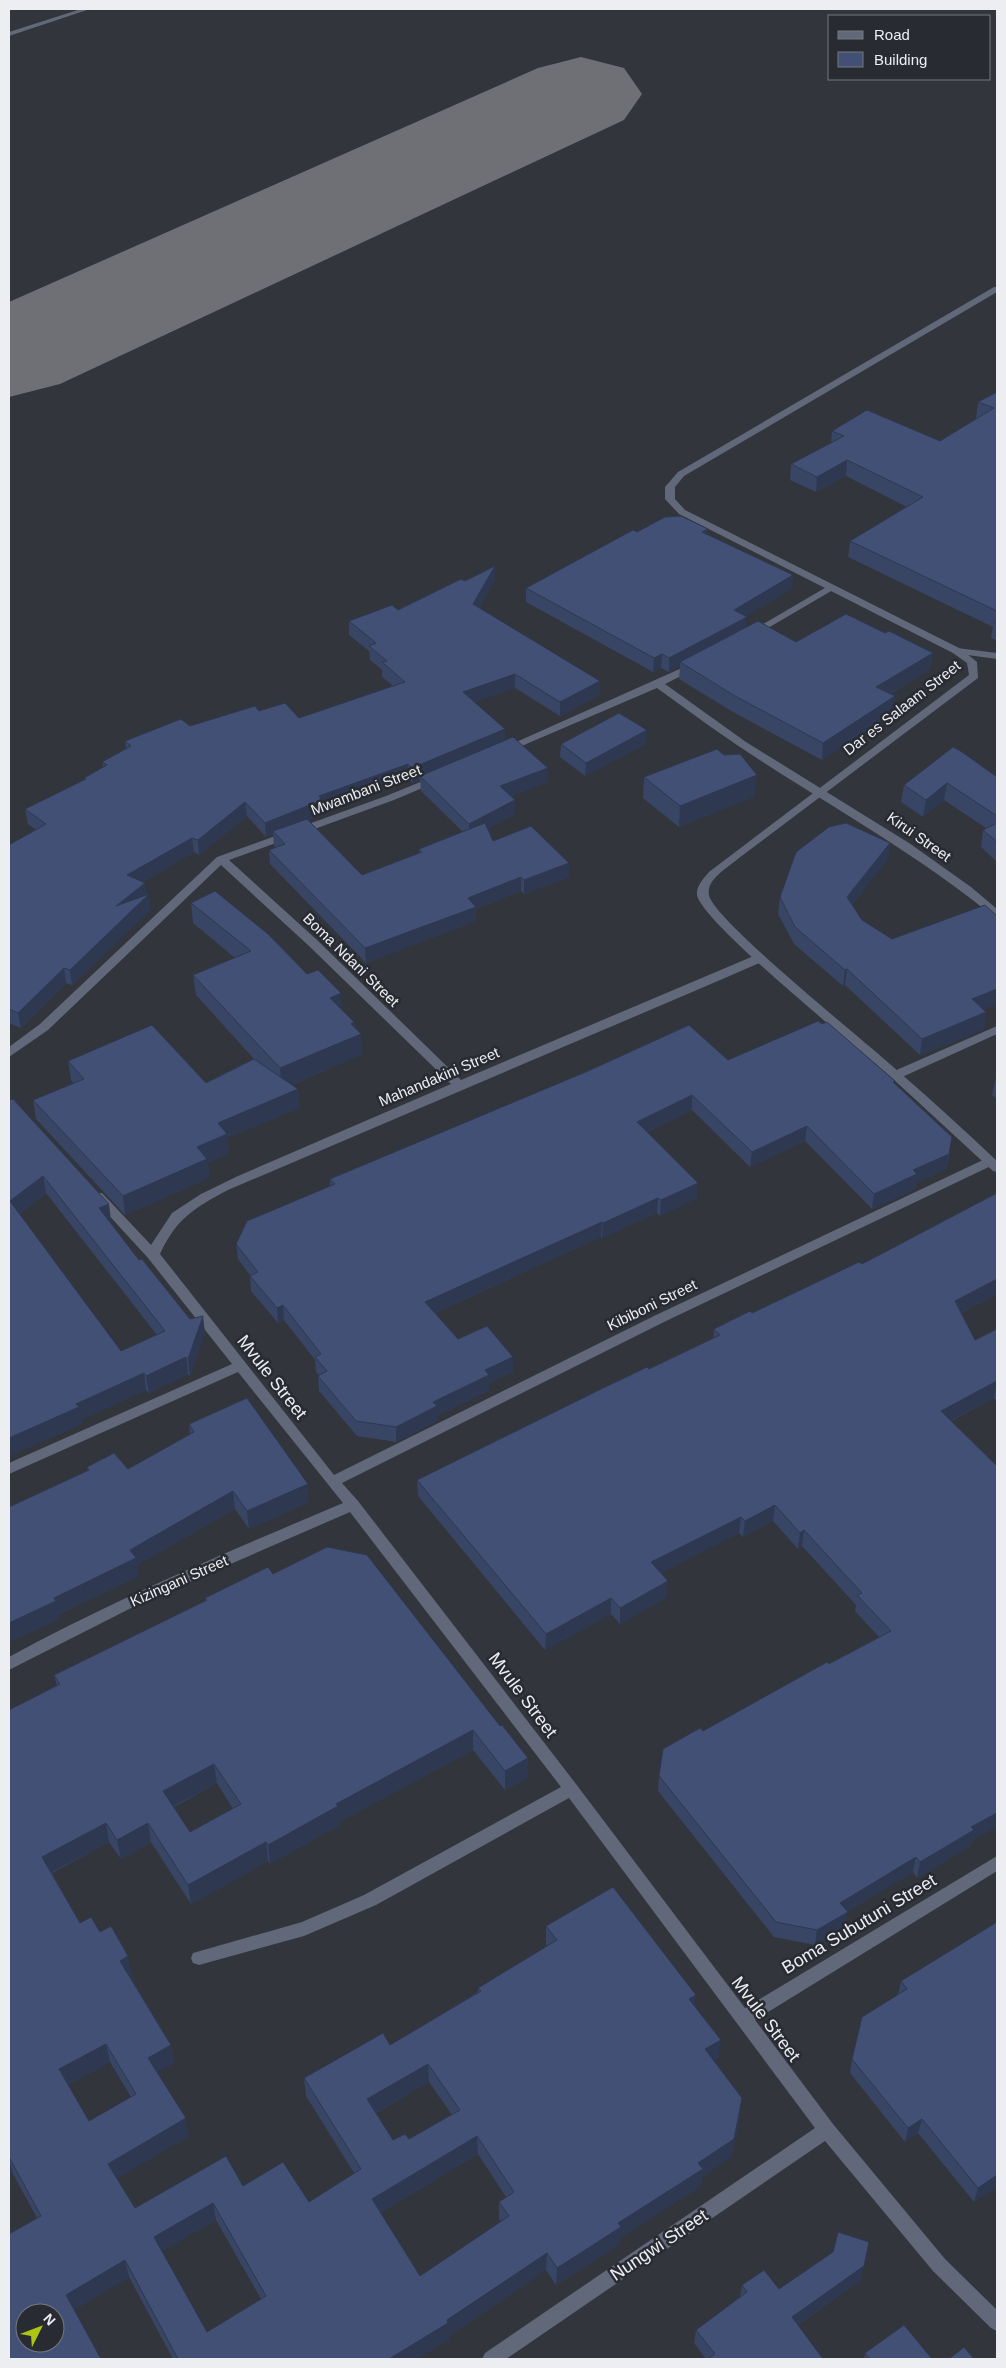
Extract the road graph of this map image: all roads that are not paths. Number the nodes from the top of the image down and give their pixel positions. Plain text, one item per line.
1 (87, 9) edge
2 (9, 34) edge
3 (997, 289) edge
4 (830, 588) junction
5 (742, 639) edge
6 (957, 651) junction
7 (997, 656) edge
8 (700, 662) edge
9 (658, 684) junction
10 (496, 754) edge
11 (443, 776) edge
12 (819, 791) junction
13 (221, 859) junction
14 (997, 914) edge
15 (760, 958) junction
16 (997, 1030) edge
17 (9, 1053) edge
18 (896, 1075) junction
19 (458, 1084) junction
20 (993, 1165) edge
21 (87, 1184) edge
22 (153, 1255) junction
23 (240, 1366) junction
24 (9, 1469) edge
25 (332, 1482) junction
26 (353, 1505) junction
27 (9, 1664) edge
28 (571, 1789) junction
29 (997, 1863) edge
30 (200, 1958) dead end
31 (742, 2019) junction
32 (827, 2130) junction
33 (997, 2322) edge
34 (491, 2359) edge

1 - 2 street
3 - 4 street, Dar es Salaam Street
4 - 5 street
4 - 6 street, Dar es Salaam Street
6 - 7 street
6 - 12 street, Dar es Salaam Street
8 - 9 street
9 - 10 street
9 - 12 street, Kirui Street
11 - 13 street, Mwambani Street
12 - 14 street, Kirui Street
12 - 15 street, Dar es Salaam Street
13 - 17 street, Mwambani Street
13 - 19 street, Boma Ndani Street
15 - 18 street, Dar es Salaam Street
15 - 19 street, Mahandakini Street
16 - 18 street
18 - 20 street, Dar es Salaam Street
19 - 22 street, Mahandakini Street
20 - 25 street, Kibiboni Street
21 - 22 street, Mvule Street
22 - 23 street, Mvule Street
23 - 24 street
23 - 25 street, Mvule Street
25 - 26 street, Mvule Street
26 - 27 street, Kizingani Street
26 - 28 street, Mvule Street
28 - 30 street
28 - 31 street, Mvule Street
29 - 31 street, Boma Subutuni Street
31 - 32 street, Mvule Street
32 - 33 street, Mvule Street
32 - 34 street, Nungwi Street

